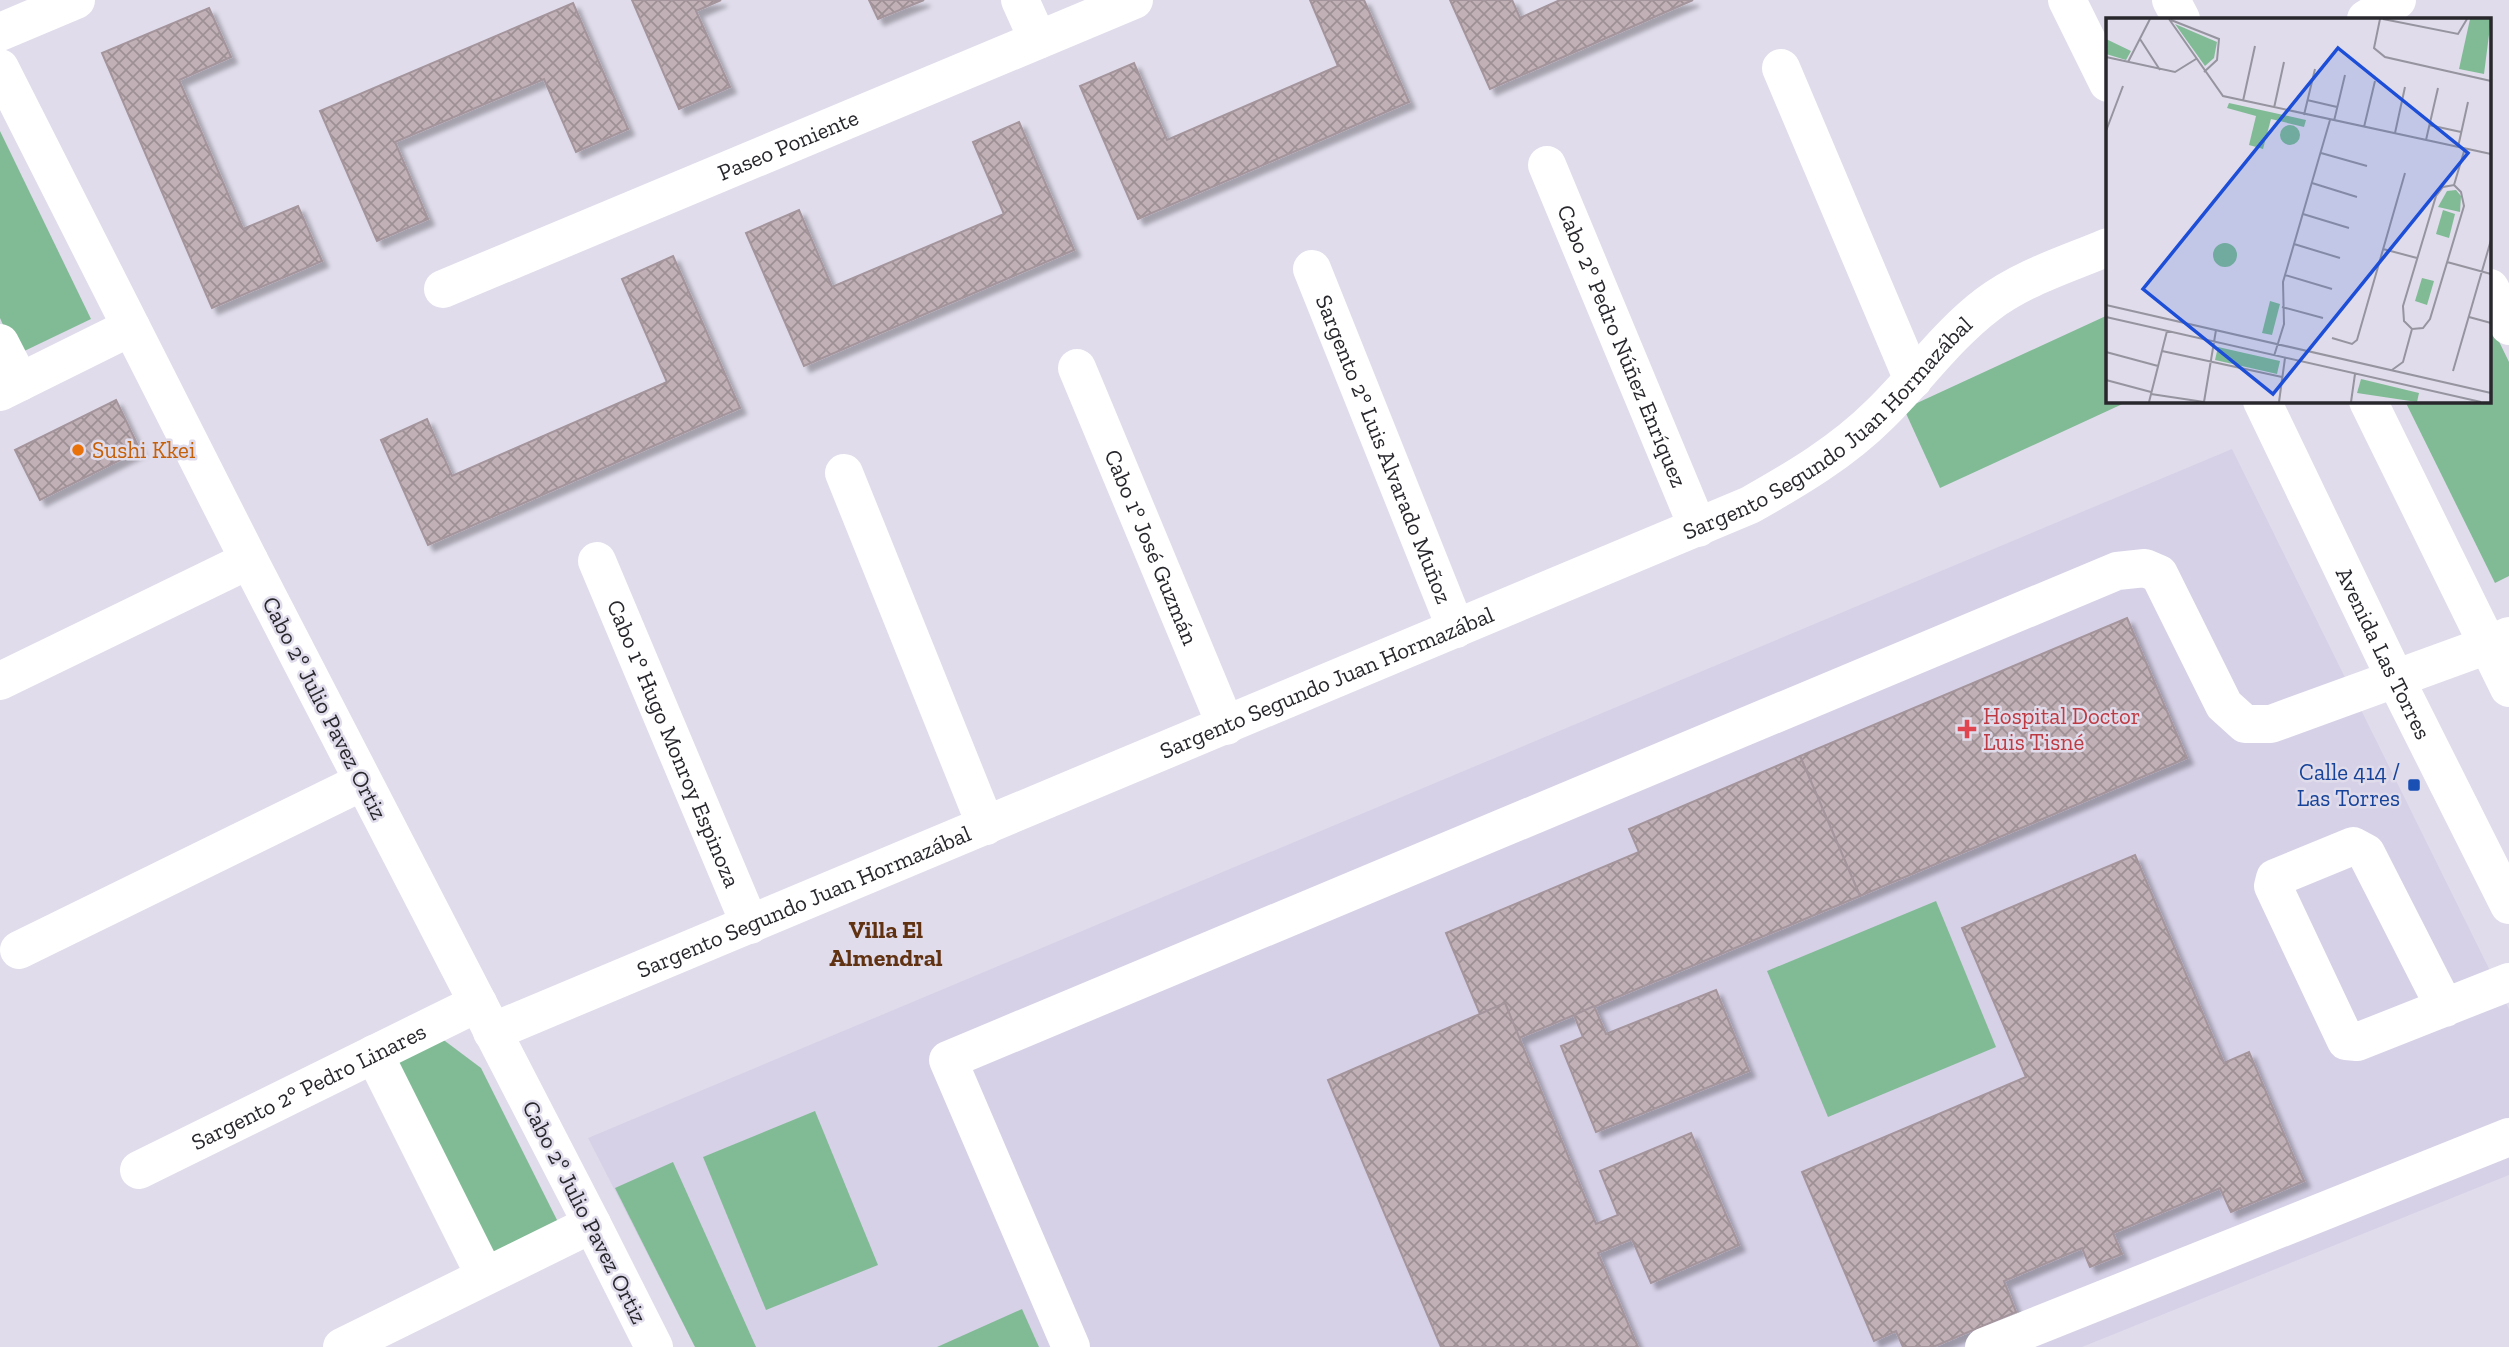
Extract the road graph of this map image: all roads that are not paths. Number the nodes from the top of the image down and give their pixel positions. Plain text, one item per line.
1 (76, 0) edge
2 (1020, 0) edge
3 (1134, 0) edge
4 (2067, 0) edge
5 (2171, 0) edge
6 (2397, 0) edge
7 (2180, 18) edge
8 (2368, 18) edge
9 (0, 32) edge
10 (1038, 40) junction
11 (1780, 68) dead end
12 (2106, 79) edge
13 (4, 88) edge
14 (1547, 165) dead end
15 (2106, 248) edge
16 (1312, 269) dead end
17 (443, 289) dead end
18 (2492, 292) edge
19 (2509, 326) edge
20 (131, 327) junction
21 (0, 343) edge
22 (1077, 368) dead end
23 (1913, 380) junction
24 (10, 387) edge
25 (2262, 402) edge
26 (2369, 402) edge
27 (844, 473) dead end
28 (1698, 528) junction
29 (249, 560) junction
30 (597, 561) dead end
31 (1456, 629) junction
32 (2499, 640) edge
33 (2395, 678) junction
34 (0, 681) edge
35 (2509, 688) edge
36 (1226, 726) junction
37 (362, 782) junction
38 (986, 826) junction
39 (2509, 905) edge
40 (750, 925) junction
41 (19, 950) dead end
42 (2509, 982) edge
43 (2445, 1008) junction
44 (485, 1018) junction
45 (374, 1054) junction
46 (2509, 1137) edge
47 (139, 1170) dead end
48 (592, 1224) junction
49 (485, 1276) junction
50 (342, 1347) edge
51 (654, 1347) edge
52 (1071, 1347) edge
53 (1984, 1347) edge

1 - 9 street
2 - 10 street
3 - 10 street, Paseo Poniente
4 - 12 street
5 - 7 street
6 - 8 street
10 - 17 street, Paseo Poniente
11 - 23 street
13 - 20 street, Cabo 2º Julio Pavez Ortiz
14 - 28 street, Cabo 2° Pedro Núñez Enríquez
15 - 23 street, Sargento Segundo Juan Hormazábal
16 - 31 street, Sargento 2° Luis Alvarado Muñoz
18 - 19 street
20 - 24 street
20 - 29 street, Cabo 2º Julio Pavez Ortiz
21 - 24 street
22 - 36 street, Cabo 1° José Guzmán
23 - 28 street, Sargento Segundo Juan Hormazábal
25 - 33 street, Avenida Las Torres
26 - 32 street
27 - 38 street
28 - 31 street, Sargento Segundo Juan Hormazábal
29 - 34 street
29 - 37 street, Cabo 2º Julio Pavez Ortiz
30 - 40 street, Cabo 1° Hugo Monroy Espinoza
31 - 36 street, Sargento Segundo Juan Hormazábal
32 - 33 street
32 - 35 street
33 - 39 street, Avenida Las Torres
33 - 52 street
36 - 38 street, Sargento Segundo Juan Hormazábal
37 - 41 street
37 - 44 street, Cabo 2º Julio Pavez Ortiz
38 - 40 street, Sargento Segundo Juan Hormazábal
40 - 44 street, Sargento Segundo Juan Hormazábal
42 - 43 street
43 - 43 street
44 - 45 street, Sargento 2° Pedro Linares
44 - 48 street, Cabo 2º Julio Pavez Ortiz
45 - 47 street, Sargento 2° Pedro Linares
45 - 49 street
46 - 53 street
48 - 49 street
48 - 51 street, Cabo 2º Julio Pavez Ortiz
49 - 50 street

